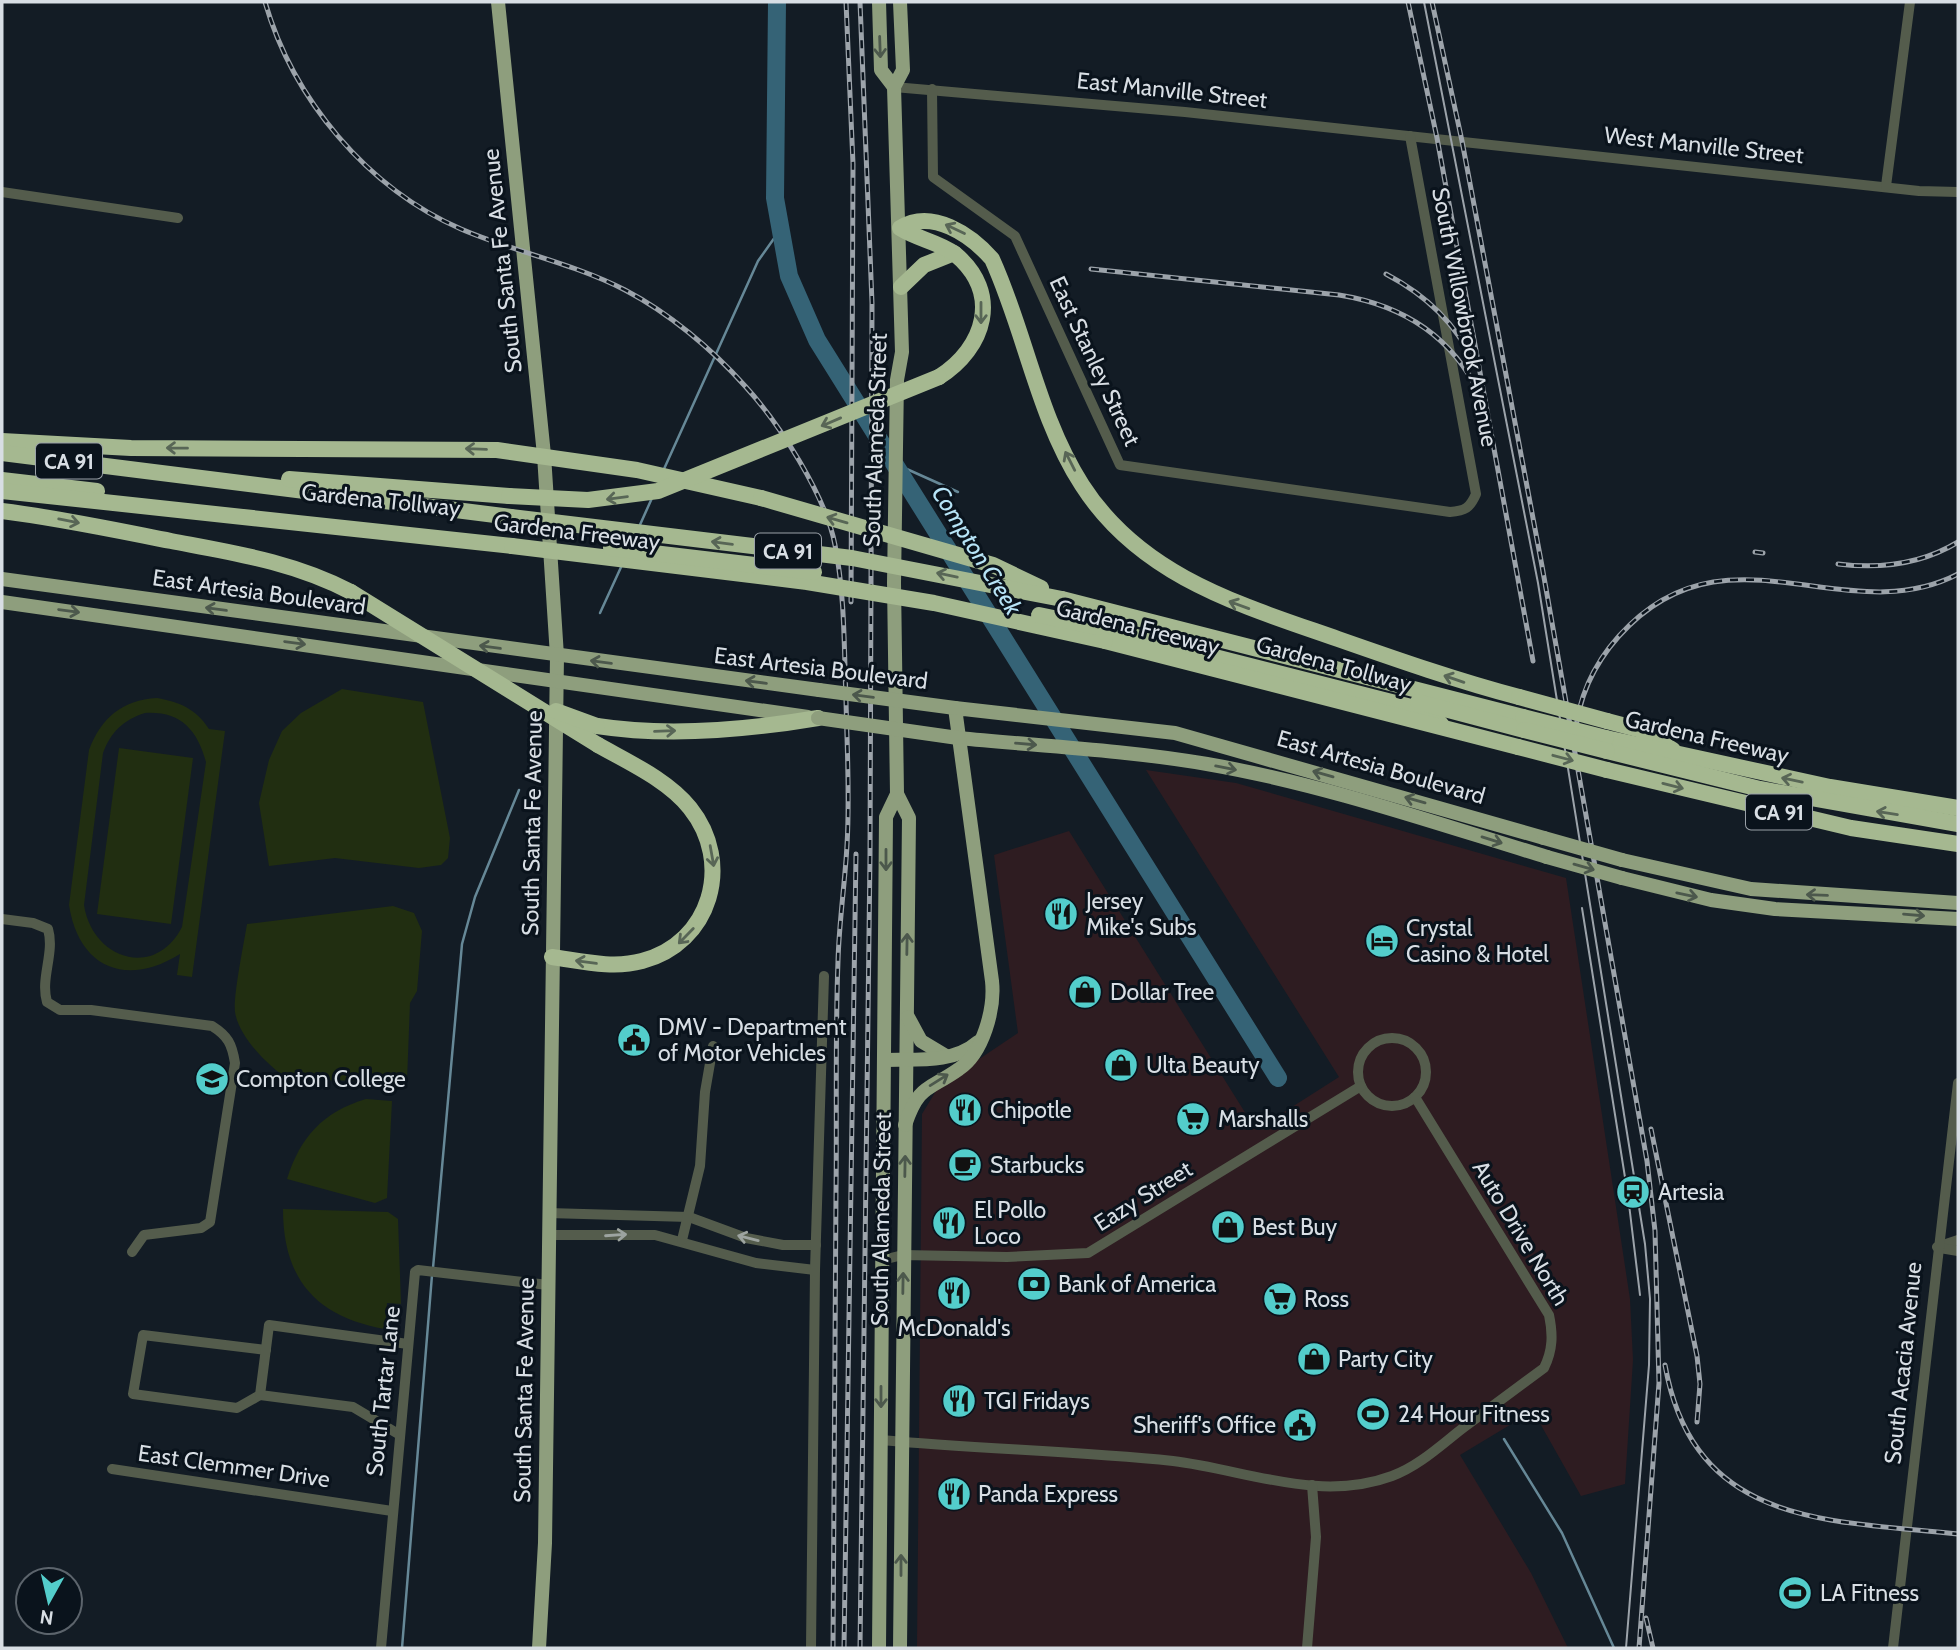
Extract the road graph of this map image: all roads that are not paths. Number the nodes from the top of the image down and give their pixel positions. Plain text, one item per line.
1 (498, 2) edge
2 (879, 2) edge
3 (900, 2) edge
4 (1910, 2) edge
5 (894, 87) junction
6 (932, 89) junction
7 (1410, 136) junction
8 (1446, 139) joint
9 (1886, 186) junction
10 (2, 192) edge
11 (1958, 192) edge
12 (178, 218) dead end
13 (900, 228) junction
14 (954, 253) junction
15 (901, 287) junction
16 (2, 441) edge
17 (2, 453) edge
18 (544, 455) junction
19 (136, 470) junction
20 (2, 480) edge
21 (2, 491) edge
22 (1472, 505) joint
23 (2, 511) edge
24 (511, 542) junction
25 (2, 579) edge
26 (143, 599) junction
27 (1062, 599) junction
28 (2, 602) edge
29 (141, 621) junction
30 (1207, 636) joint
31 (557, 656) junction
32 (558, 682) junction
33 (521, 697) junction
34 (955, 708) junction
35 (818, 718) junction
36 (1606, 744) junction
37 (958, 745) junction
38 (1688, 758) junction
39 (1280, 762) junction
40 (1277, 778) junction
41 (897, 794) junction
42 (1460, 813) junction
43 (1957, 816) edge
44 (1457, 830) junction
45 (1955, 844) edge
46 (1958, 903) edge
47 (2, 919) edge
48 (1958, 919) edge
49 (552, 957) junction
50 (824, 976) dead end
51 (906, 1013) junction
52 (979, 1041) junction
53 (713, 1046) dead end
54 (947, 1056) junction
55 (884, 1060) junction
56 (906, 1060) junction
57 (1958, 1083) edge
58 (1361, 1086) junction
59 (1415, 1097) junction
60 (905, 1125) junction
61 (548, 1213) junction
62 (688, 1217) junction
63 (548, 1235) junction
64 (682, 1240) junction
65 (1958, 1240) edge
66 (816, 1245) junction
67 (1937, 1247) junction
68 (1958, 1251) edge
69 (132, 1252) dead end
70 (903, 1255) junction
71 (882, 1260) junction
72 (815, 1270) junction
73 (548, 1285) junction
74 (408, 1344) junction
75 (266, 1350) junction
76 (260, 1395) junction
77 (400, 1435) junction
78 (881, 1440) junction
79 (901, 1442) junction
80 (112, 1469) dead end
81 (1312, 1485) junction
82 (392, 1511) junction
83 (381, 1648) edge
84 (539, 1648) edge
85 (811, 1648) edge
86 (879, 1648) edge
87 (900, 1648) edge
88 (1307, 1648) edge
89 (1893, 1648) edge

1 - 18 main road, South Santa Fe Avenue
2 -> 5 main road, South Alameda Street
3 - 5 main road, South Alameda Street
4 - 9 street
5 - 6 street, East Manville Street
5 - 13 main road, South Alameda Street
6 - 7 street, East Manville Street
6 - 22 street, East Stanley Street
7 - 8 street, East Manville Street
7 - 22 street, South Willowbrook Avenue
8 - 9 street, West Manville Street
9 - 11 street, West Manville Street
10 - 12 street
13 - 14 highway
13 - 15 main road, South Alameda Street
38 -> 13 highway, bridge
14 - 15 highway
14 -> 19 highway, bridge
15 - 41 main road, South Alameda Street, bridge
18 -> 16 highway
17 - 19 highway, Gardena Freeway / CA 91
27 -> 18 highway, bridge
18 - 31 main road, South Santa Fe Avenue
27 -> 19 highway, Gardena Freeway / CA 91, bridge
20 - 24 highway, Gardena Tollway
21 - 24 highway, Gardena Freeway / CA 91
23 -> 33 highway, bridge
24 -> 45 highway, Gardena Freeway / CA 91, bridge
25 - 26 main road, East Artesia Boulevard
26 - 29 main road
31 -> 26 main road, East Artesia Boulevard
27 - 30 highway, Gardena Freeway / CA 91
28 -> 29 main road, East Artesia Boulevard
29 -> 32 main road, East Artesia Boulevard
30 - 36 highway, Gardena Tollway, bridge
31 - 32 main road, South Santa Fe Avenue
34 -> 31 main road, East Artesia Boulevard, bridge
32 - 35 main road, East Artesia Boulevard
32 - 49 main road, South Santa Fe Avenue
33 -> 35 highway, bridge
33 -> 49 highway, bridge
34 - 37 main road
34 - 39 main road, East Artesia Boulevard
35 - 37 main road, East Artesia Boulevard, bridge
36 - 38 highway, Gardena Freeway / CA 91
43 -> 36 highway, Gardena Tollway
37 -> 40 main road, East Artesia Boulevard
37 - 52 main road
43 -> 38 highway, Gardena Freeway / CA 91
39 - 40 main road
42 -> 39 main road, East Artesia Boulevard
40 - 44 main road, East Artesia Boulevard
51 -> 41 main road, South Alameda Street
41 -> 55 main road, South Alameda Street
42 - 44 main road
46 -> 42 main road, East Artesia Boulevard, bridge
44 -> 48 main road, East Artesia Boulevard, bridge
47 - 69 street
49 - 61 main road, South Santa Fe Avenue
50 - 66 street
51 - 54 main road
51 - 56 main road, South Alameda Street
52 - 54 main road
60 -> 52 main road
53 - 62 street
54 - 56 main road
55 - 56 main road
55 - 71 main road, South Alameda Street
56 - 60 main road, South Alameda Street
57 - 67 street, South Acacia Avenue
58 - 59 street
58 - 59 street
58 - 70 street, Eazy Street
59 - 81 street, Auto Drive North
70 -> 60 main road, South Alameda Street
61 - 62 street
61 - 63 main road, South Santa Fe Avenue
62 - 64 street
66 -> 62 street
63 -> 64 street
63 - 73 main road, South Santa Fe Avenue
64 - 72 street
65 - 67 street
66 - 72 street
67 - 68 street
67 - 89 street, South Acacia Avenue
70 - 71 street, Eazy Street
79 -> 70 main road, South Alameda Street
71 -> 78 main road, South Alameda Street
72 - 85 street
73 - 74 street, South Tartar Lane
73 - 84 main road, South Santa Fe Avenue
74 - 75 street
74 - 77 street, South Tartar Lane
75 - 76 street
75 - 76 street
76 - 77 street
77 - 82 street, South Tartar Lane
78 - 79 street, Auto Drive North
78 - 86 main road, South Alameda Street
79 - 81 street, Auto Drive North
87 -> 79 main road, South Alameda Street
80 - 82 street, East Clemmer Drive
81 - 88 street
82 - 83 street, South Tartar Lane

